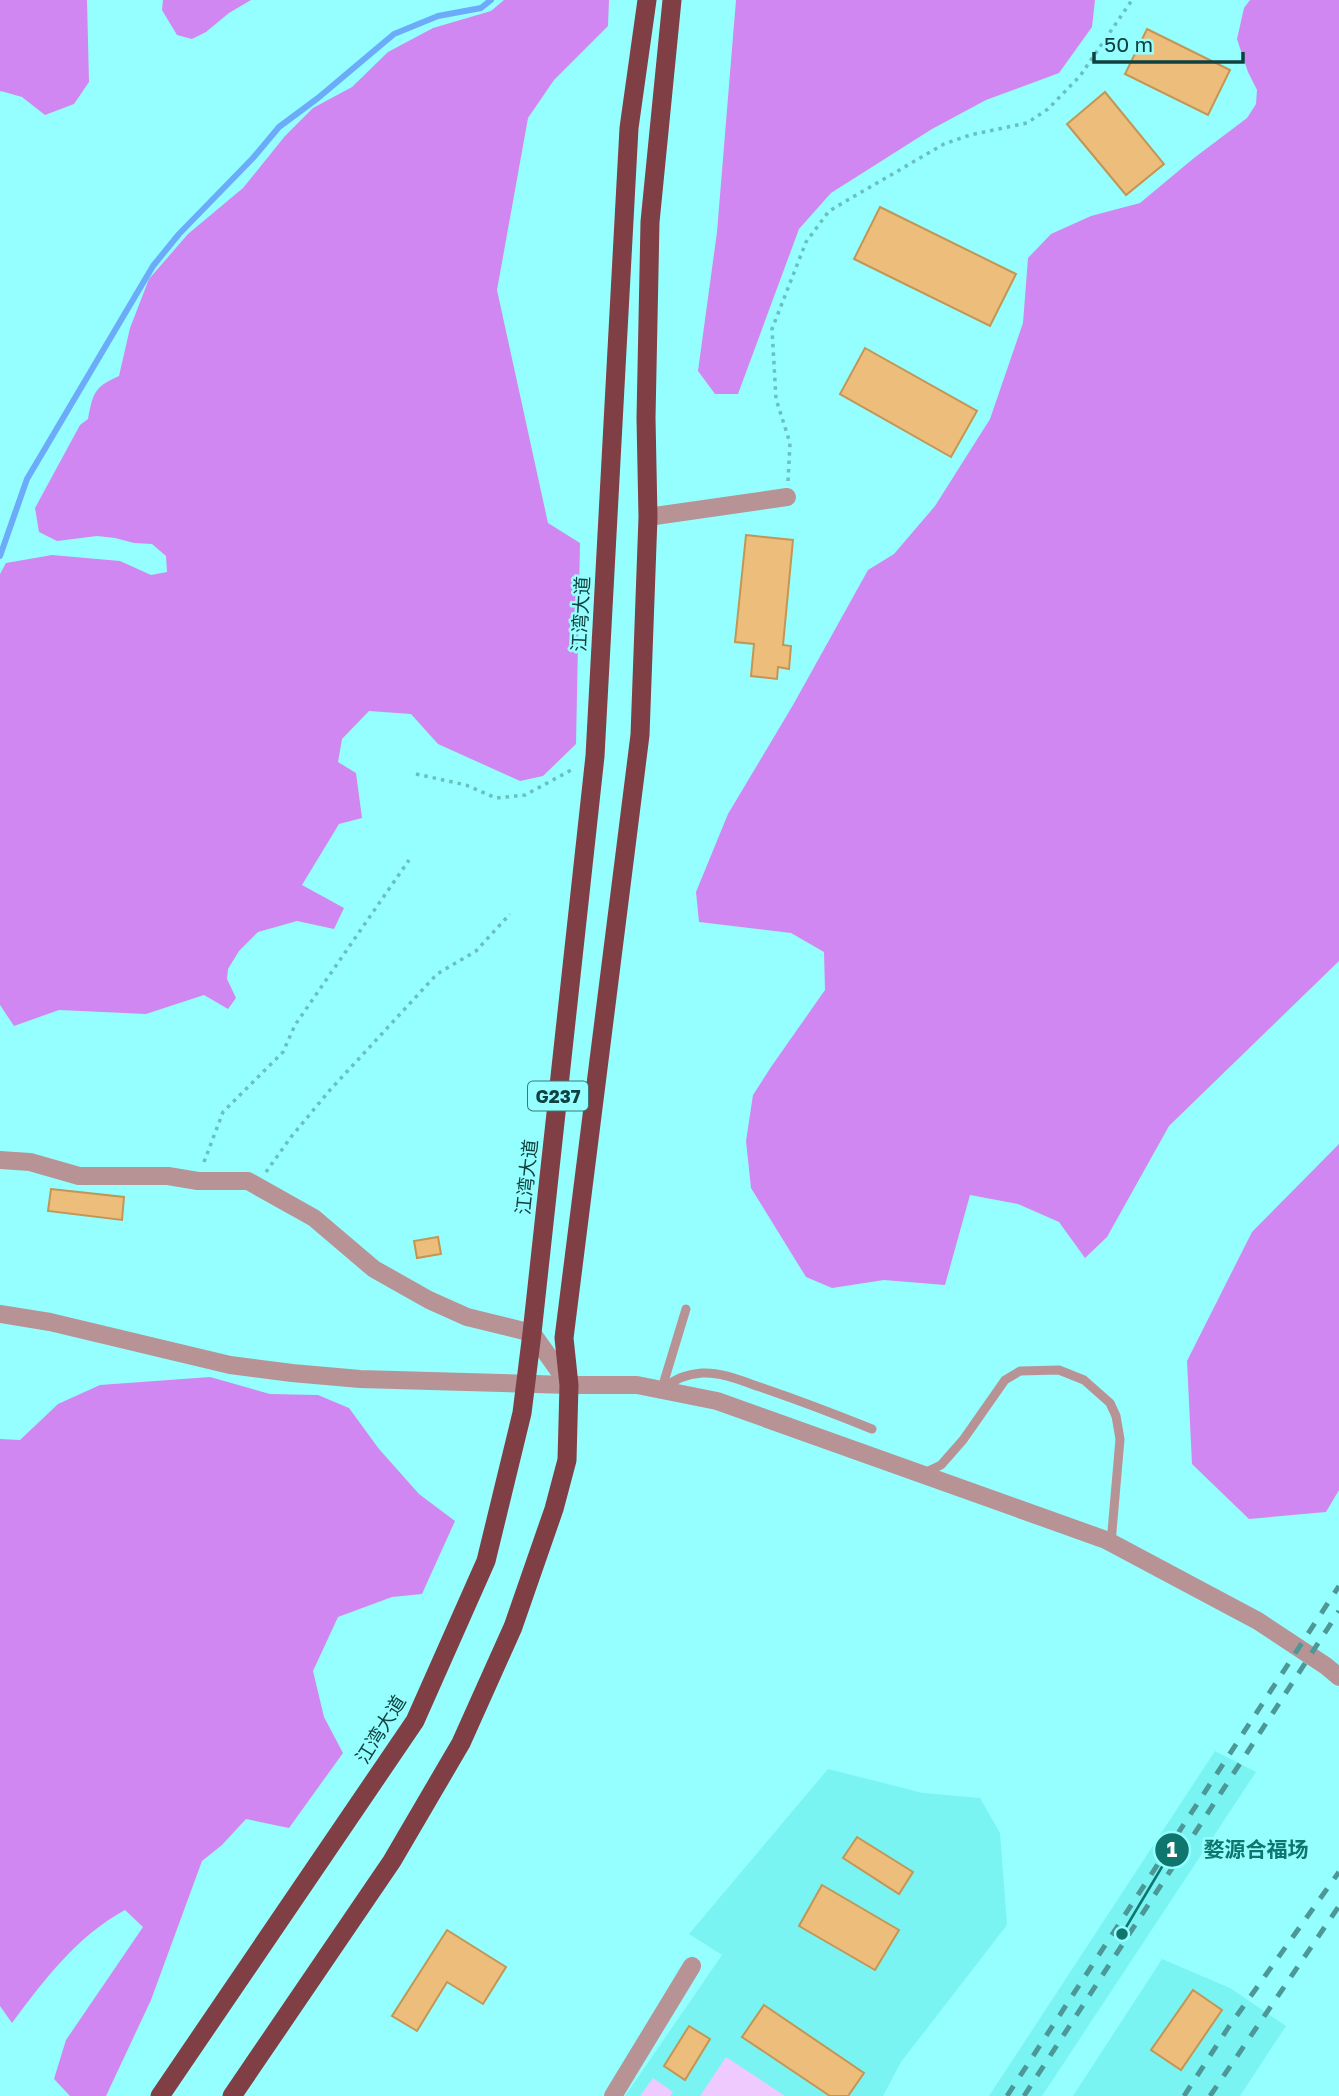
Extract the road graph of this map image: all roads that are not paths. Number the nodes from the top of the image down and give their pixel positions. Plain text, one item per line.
1 (647, 0) edge
2 (671, 0) edge
3 (787, 497) road end
4 (648, 517) junction
5 (0, 1160) edge
6 (686, 1309) dead end
7 (0, 1314) edge
8 (532, 1333) junction
9 (526, 1384) junction
10 (569, 1385) junction
11 (662, 1390) junction
12 (872, 1429) dead end
13 (921, 1474) junction
14 (1111, 1543) junction
15 (1339, 1677) edge
16 (692, 1966) dead end
17 (160, 2096) edge
18 (232, 2096) edge
19 (613, 2096) edge

1 - 8 highway, 江湾大道 / G237
2 - 4 highway, G237
3 - 4 street
4 - 10 highway, G237
5 - 8 street
6 - 11 lane
7 - 9 street
8 - 9 highway, 江湾大道 / G237
8 - 10 street
9 - 10 street
9 - 17 highway, 江湾大道 / G237
10 - 11 street
10 - 18 highway, G237
11 - 12 lane
11 - 13 street
13 - 14 street
13 - 14 lane
14 - 15 street
16 - 19 street

